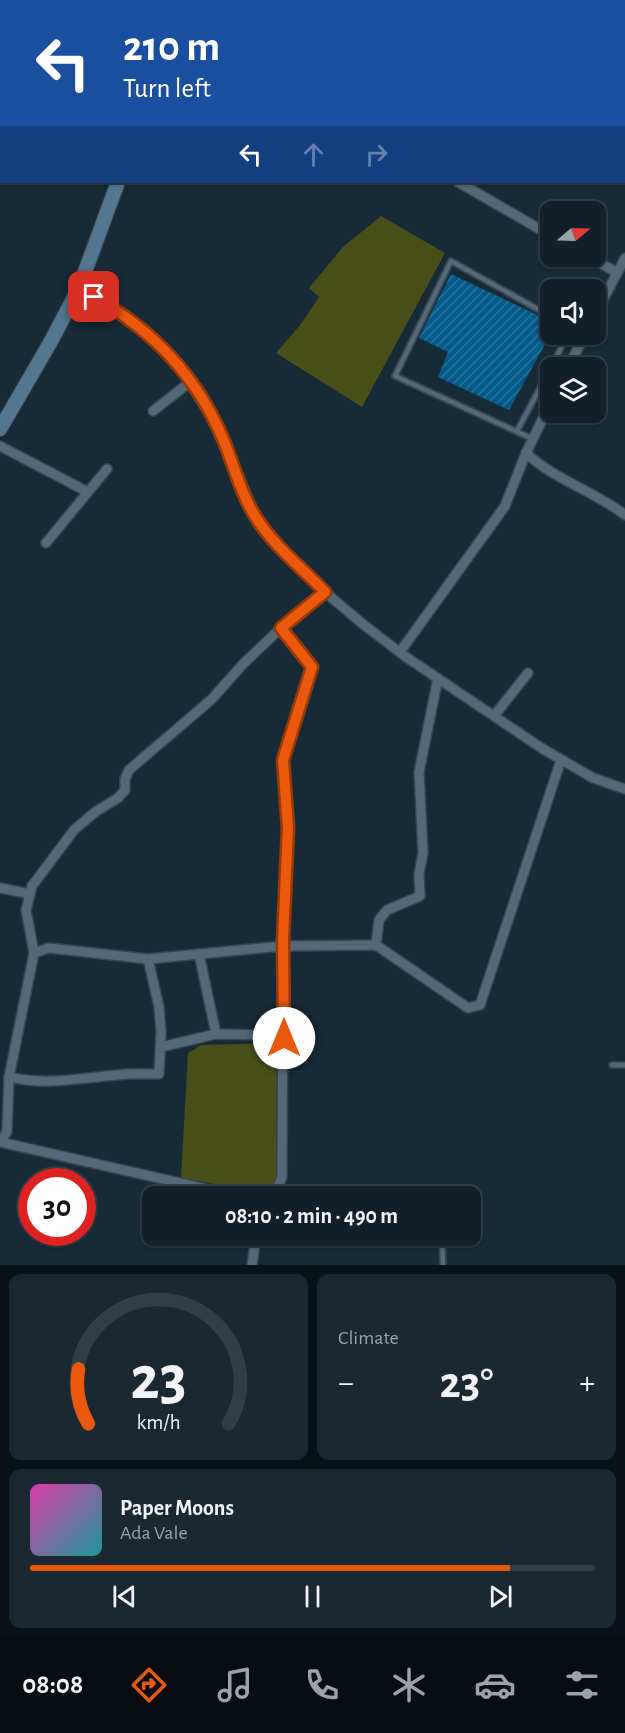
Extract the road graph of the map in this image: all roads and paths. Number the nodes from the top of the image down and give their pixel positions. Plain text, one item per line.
1 (118, 183) edge
2 (460, 183) edge
3 (540, 229) edge
4 (625, 258) edge
5 (606, 266) edge
6 (616, 272) junction
7 (79, 288) junction
8 (606, 292) edge
9 (540, 310) edge
10 (190, 382) junction
11 (540, 388) edge
12 (153, 411) dead end
13 (1, 422) edge
14 (541, 423) edge
15 (517, 431) junction
16 (533, 439) junction
17 (0, 446) edge
18 (526, 453) junction
19 (107, 469) dead end
20 (88, 492) junction
21 (625, 515) edge
22 (46, 543) dead end
23 (325, 592) junction
24 (281, 628) junction
25 (400, 652) junction
26 (528, 674) dead end
27 (438, 678) junction
28 (494, 716) junction
29 (561, 760) junction
30 (625, 789) edge
31 (0, 888) edge
32 (30, 894) junction
33 (376, 945) junction
34 (283, 946) junction
35 (34, 953) junction
36 (199, 954) junction
37 (148, 959) junction
38 (216, 1034) junction
39 (284, 1038) junction
40 (160, 1047) junction
41 (612, 1065) dead end
42 (625, 1065) edge
43 (9, 1077) junction
44 (0, 1141) edge
45 (194, 1186) edge
46 (278, 1186) edge
47 (255, 1246) edge
48 (442, 1246) edge
49 (252, 1265) edge
50 (443, 1265) edge

1 - 7 street
2 - 3 street
4 - 6 street
5 - 6 street
6 - 8 street
7 - 10 street
7 - 13 street
9 - 15 lane
10 - 12 street
10 - 23 street
11 - 15 lane
14 - 16 street
15 - 16 lane
16 - 18 street
17 - 20 street
18 - 21 street
18 - 25 street
19 - 20 street
20 - 22 street
23 - 24 street
23 - 25 street
24 - 32 street
24 - 34 street
25 - 27 street
26 - 28 street
27 - 28 street
27 - 33 street
28 - 29 street
29 - 30 street
29 - 33 street
31 - 32 street
32 - 35 street
33 - 34 street
34 - 36 street
34 - 39 street
35 - 37 street
35 - 43 street
36 - 37 street
36 - 38 street
37 - 40 street
38 - 39 street
38 - 40 street
39 - 46 street
40 - 43 street
41 - 42 lane
43 - 44 street
44 - 45 street
47 - 49 street
48 - 50 lane

